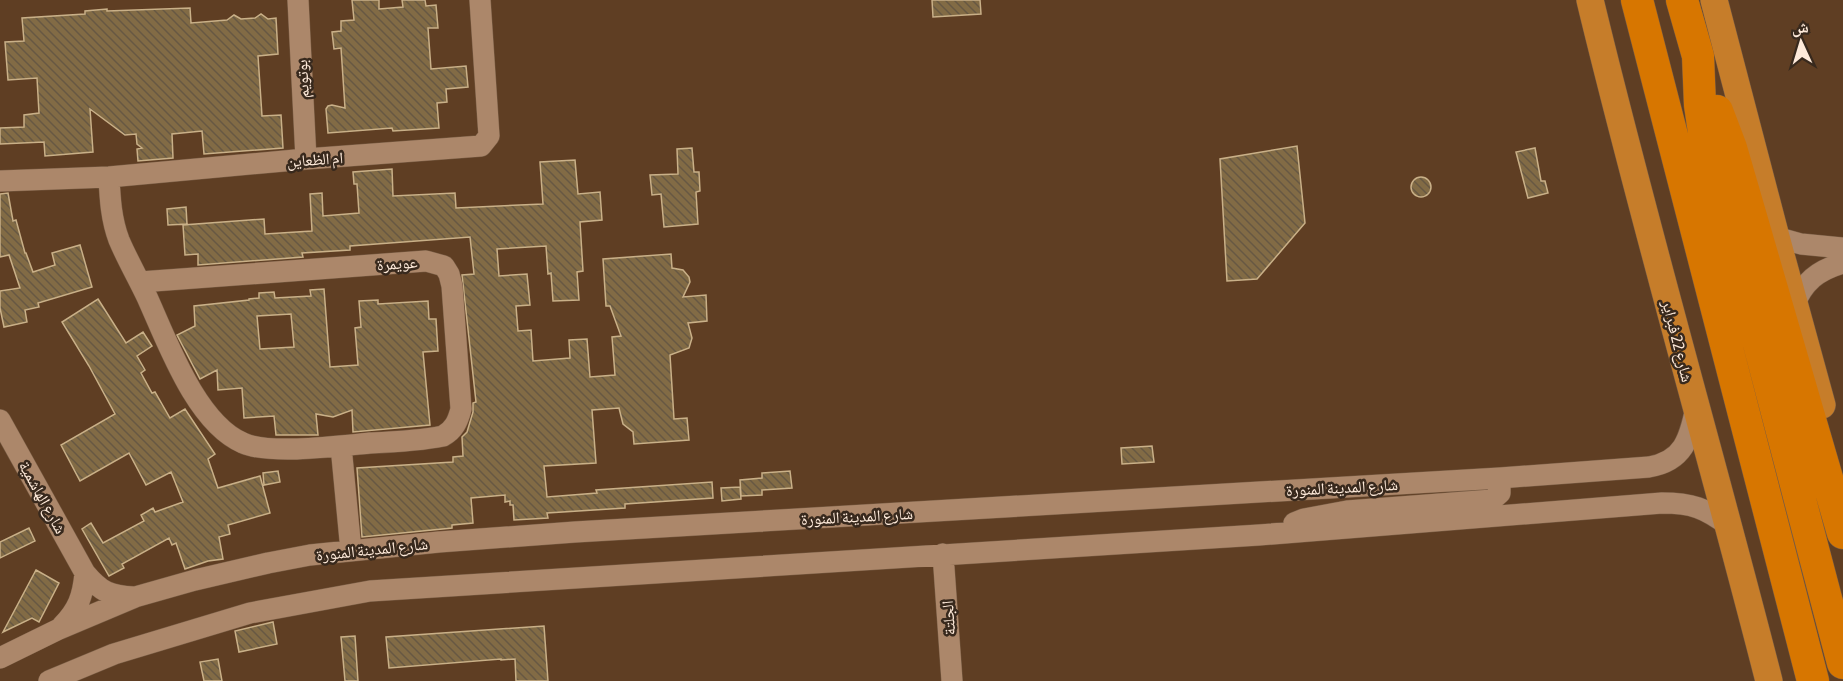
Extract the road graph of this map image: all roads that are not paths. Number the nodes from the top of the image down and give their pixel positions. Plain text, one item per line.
1 (298, 0) edge
2 (480, 0) edge
3 (1590, 0) edge
4 (1637, 0) edge
5 (1682, 0) edge
6 (1714, 0) edge
7 (1698, 56) junction
8 (306, 159) junction
9 (109, 177) junction
10 (0, 181) edge
11 (1776, 237) junction
12 (1843, 248) edge
13 (1843, 263) edge
14 (140, 282) junction
15 (1794, 306) junction
16 (1695, 408) junction
17 (0, 420) edge
18 (341, 446) junction
19 (1500, 478) junction
20 (1843, 482) edge
21 (1729, 526) junction
22 (1843, 533) edge
23 (1259, 535) junction
24 (351, 551) junction
25 (944, 554) junction
26 (85, 573) junction
27 (135, 597) junction
28 (59, 629) junction
29 (0, 658) edge
30 (1843, 663) edge
31 (81, 674) edge
32 (49, 681) edge
33 (952, 681) edge
34 (1769, 681) edge
35 (1813, 681) edge

1 - 8 street, بوتويم
2 - 8 street, ام الظعاين
3 - 16 main road, شارع 22 فبراير
4 - 35 highway
5 - 7 highway
6 - 11 main road
7 - 22 highway
7 - 30 highway
8 - 9 street, ام الظعاين
9 - 10 street, ام الظعاين
9 - 14 street, عويمرة
11 - 12 street
11 - 15 main road
13 - 15 street
14 - 18 street, عويمرة
14 - 18 street, عويمرة
15 - 20 main road
16 - 19 street, شارع المدينة المنورة
16 - 21 main road, شارع 22 فبراير
17 - 26 street, شارع الهاشمية
18 - 24 street
19 - 23 street
19 - 24 street, شارع المدينة المنورة
21 - 23 street
21 - 34 main road, شارع 22 فبراير
23 - 25 street
24 - 27 street, شارع المدينة المنورة
25 - 31 street
25 - 33 street, الجلتة
26 - 27 street, شارع الهاشمية
26 - 28 street
27 - 28 street, شارع المدينة المنورة
28 - 29 street, شارع المدينة المنورة
31 - 32 street

